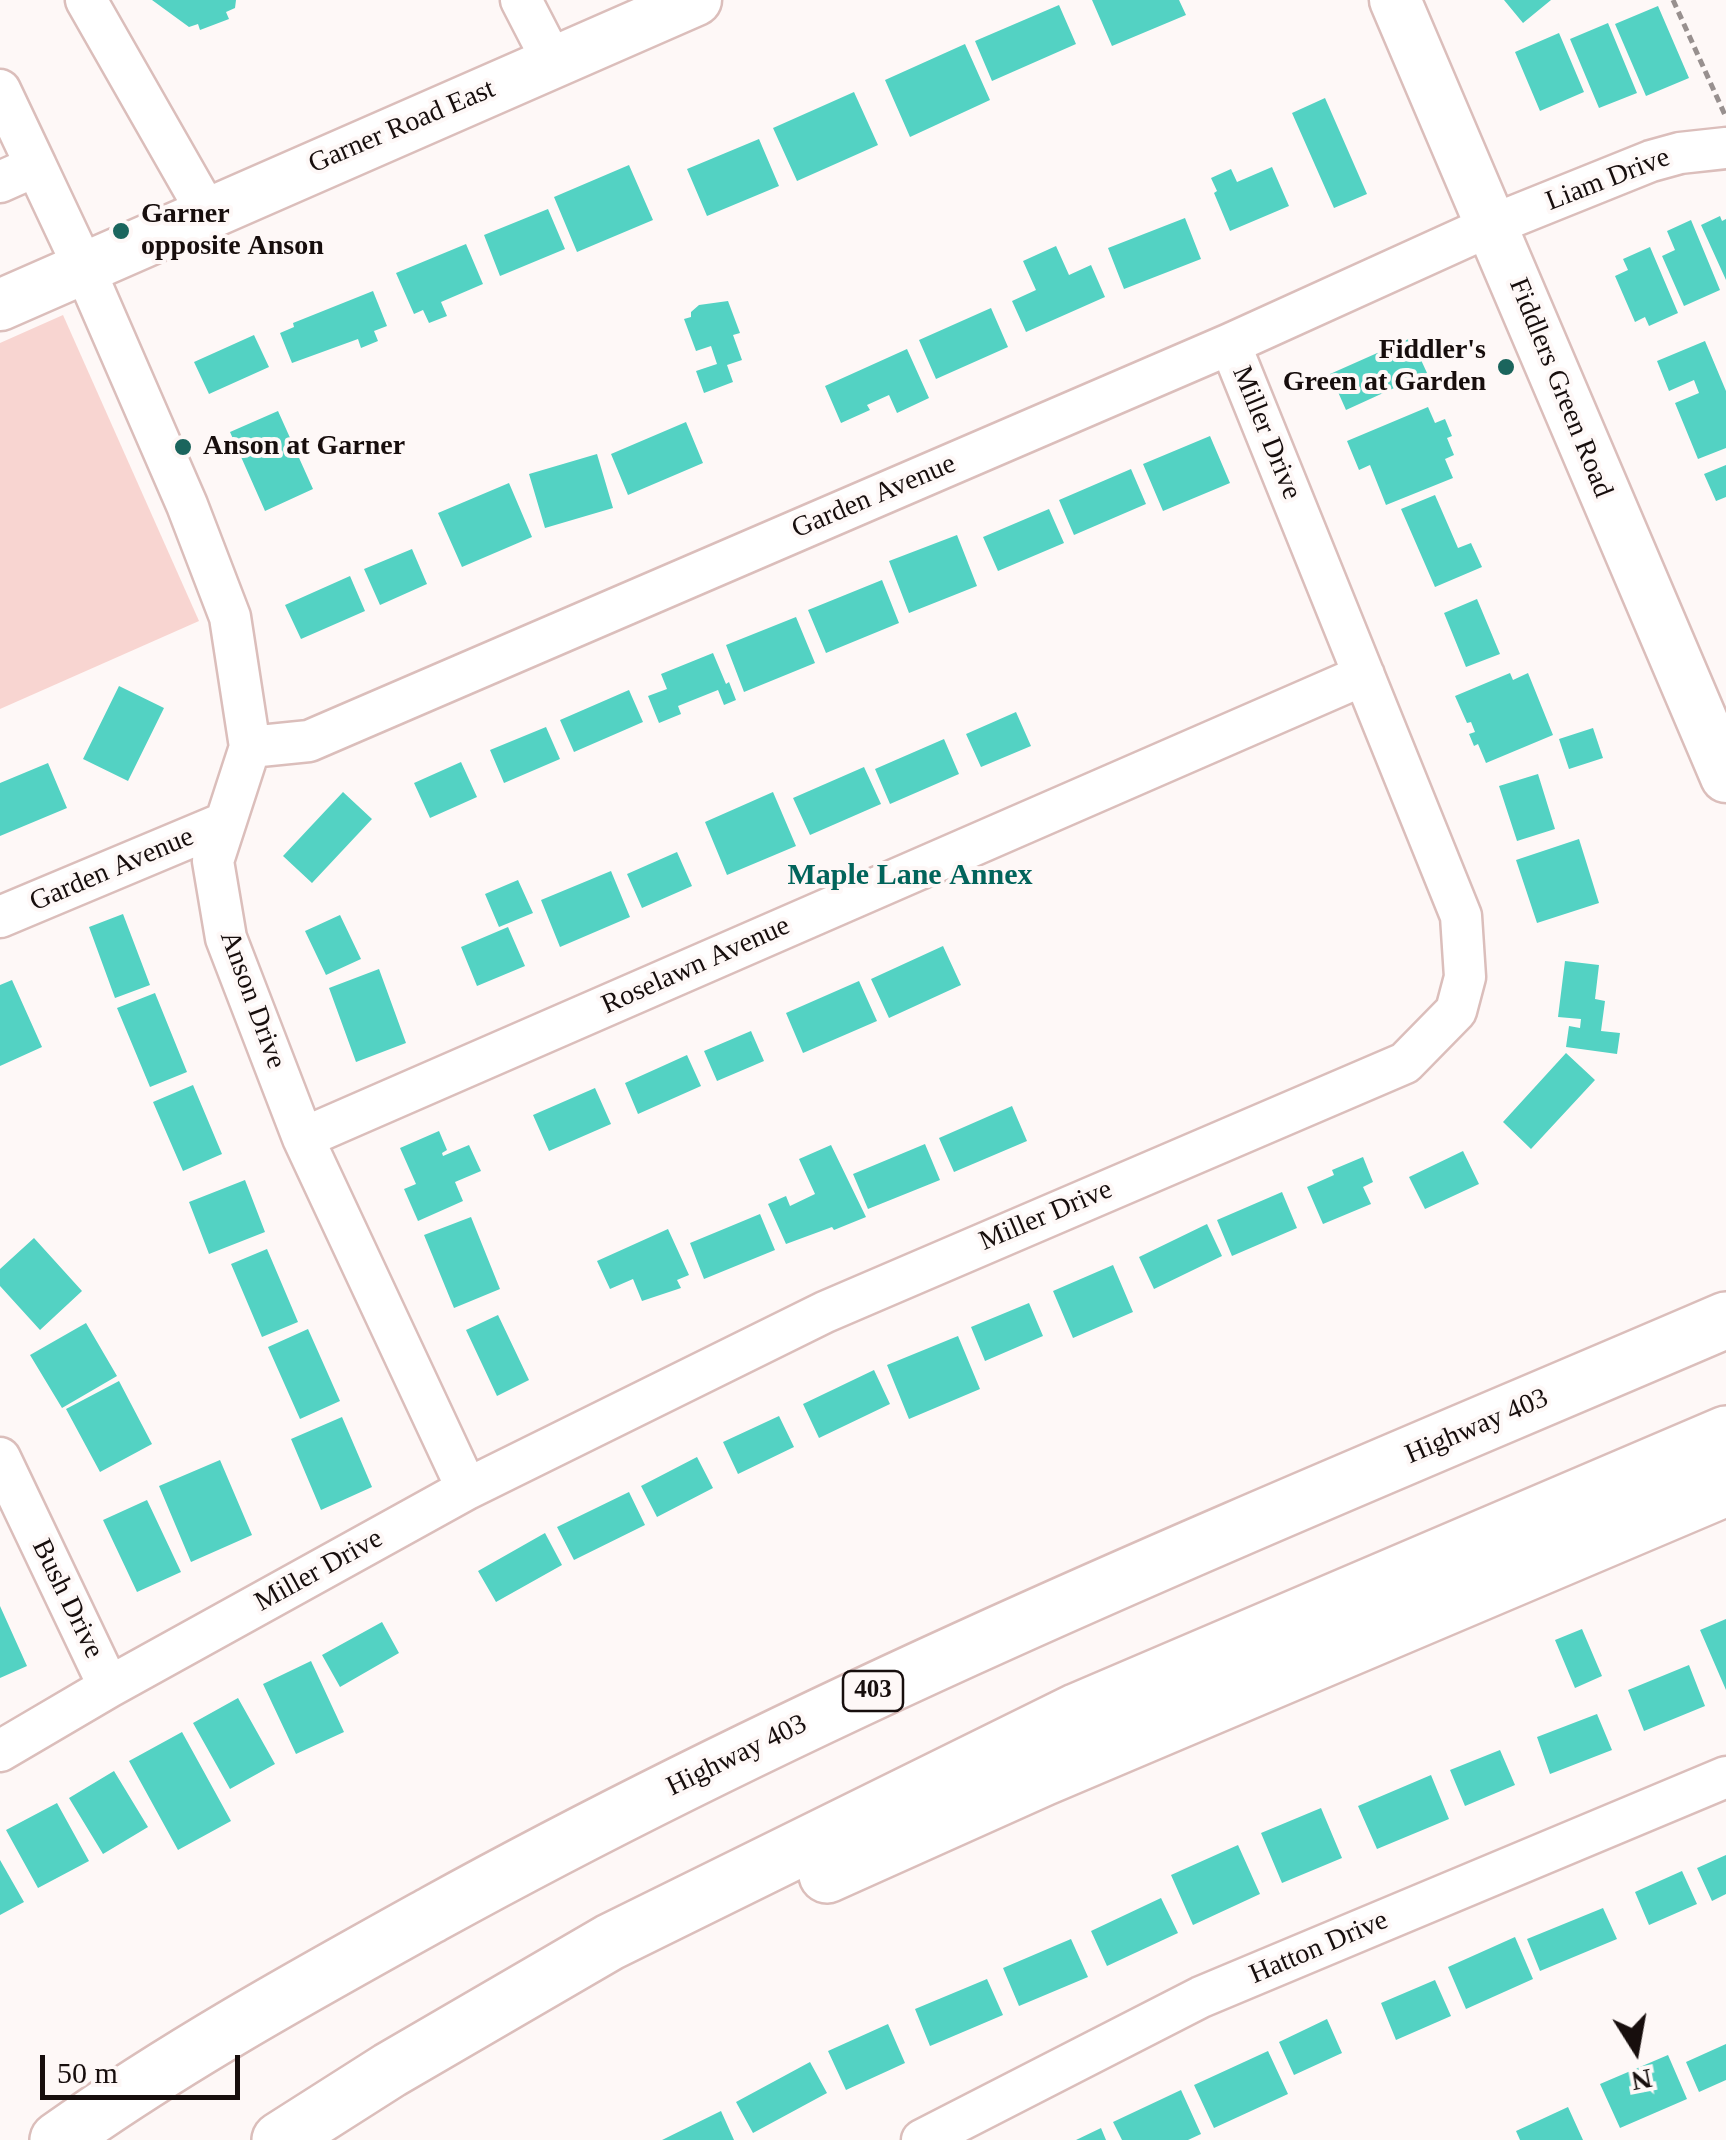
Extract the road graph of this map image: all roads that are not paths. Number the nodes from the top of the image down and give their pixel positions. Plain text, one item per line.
1 (86, 0) edge
2 (521, 0) edge
3 (696, 0) edge
4 (1395, 0) edge
5 (553, 62) junction
6 (0, 90) edge
7 (1726, 148) edge
8 (18, 174) edge
9 (207, 212) junction
10 (1492, 225) junction
11 (84, 268) junction
12 (0, 305) edge
13 (1230, 344) junction
14 (1364, 674) junction
15 (250, 747) junction
16 (1726, 776) edge
17 (224, 823) junction
18 (0, 917) edge
19 (303, 1138) junction
20 (1726, 1320) edge
21 (1726, 1434) edge
22 (0, 1458) edge
23 (1726, 1488) edge
24 (467, 1490) junction
25 (109, 1686) junction
26 (0, 1751) edge
27 (1726, 1777) edge
28 (390, 2070) junction
29 (58, 2140) edge
30 (280, 2140) edge
31 (922, 2140) edge

1 - 9 street
2 - 5 street
3 - 5 main road, Garner Road East
4 - 10 main road, Fiddlers Green Road
5 - 9 main road, Garner Road East
6 - 8 street, Anson Drive
7 - 10 street, Liam Drive
8 - 11 street, Anson Drive
9 - 11 main road, Garner Road East
10 - 13 street, Garden Avenue
10 - 16 main road, Fiddlers Green Road
11 - 12 main road, Garner Road East
11 - 15 street, Anson Drive
13 - 14 street, Miller Drive
13 - 15 street, Garden Avenue
14 - 19 street, Roselawn Avenue
14 - 24 street, Miller Drive
15 - 17 street, Anson Drive
17 - 18 street, Garden Avenue
17 - 19 street, Anson Drive
19 - 24 street, Anson Drive
20 - 29 highway, Highway 403 / 403
21 - 28 highway
22 - 25 street, Bush Drive
23 - 28 highway
24 - 25 street, Miller Drive
25 - 26 street, Miller Drive
27 - 31 street, Hatton Drive
28 - 30 highway

